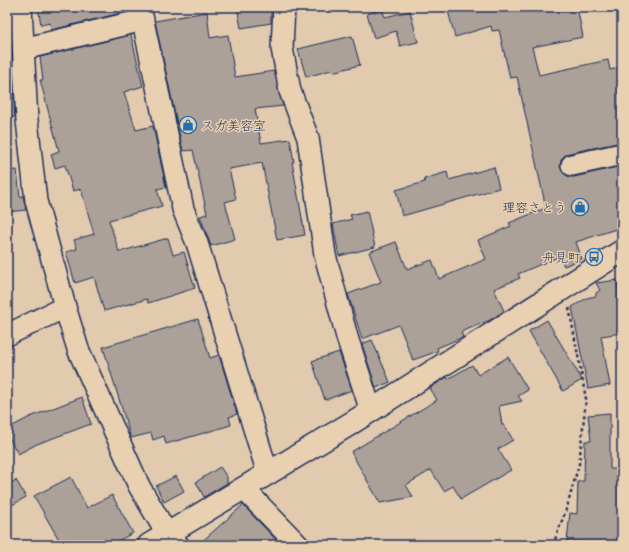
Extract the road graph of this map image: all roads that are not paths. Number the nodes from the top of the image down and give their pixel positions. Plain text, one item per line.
1 (21, 7) edge
2 (284, 7) edge
3 (142, 14) edge
4 (23, 49) junction
5 (622, 154) edge
6 (572, 165) dead end
7 (622, 251) edge
8 (65, 307) junction
9 (7, 335) edge
10 (371, 411) junction
11 (268, 474) junction
12 (244, 488) junction
13 (165, 541) edge
14 (298, 545) edge

1 - 4 street
2 - 10 street
3 - 4 street
3 - 11 street
4 - 8 street
5 - 6 street
7 - 10 street
8 - 9 street
8 - 13 street
10 - 11 street
11 - 12 street
12 - 13 street
12 - 14 street

